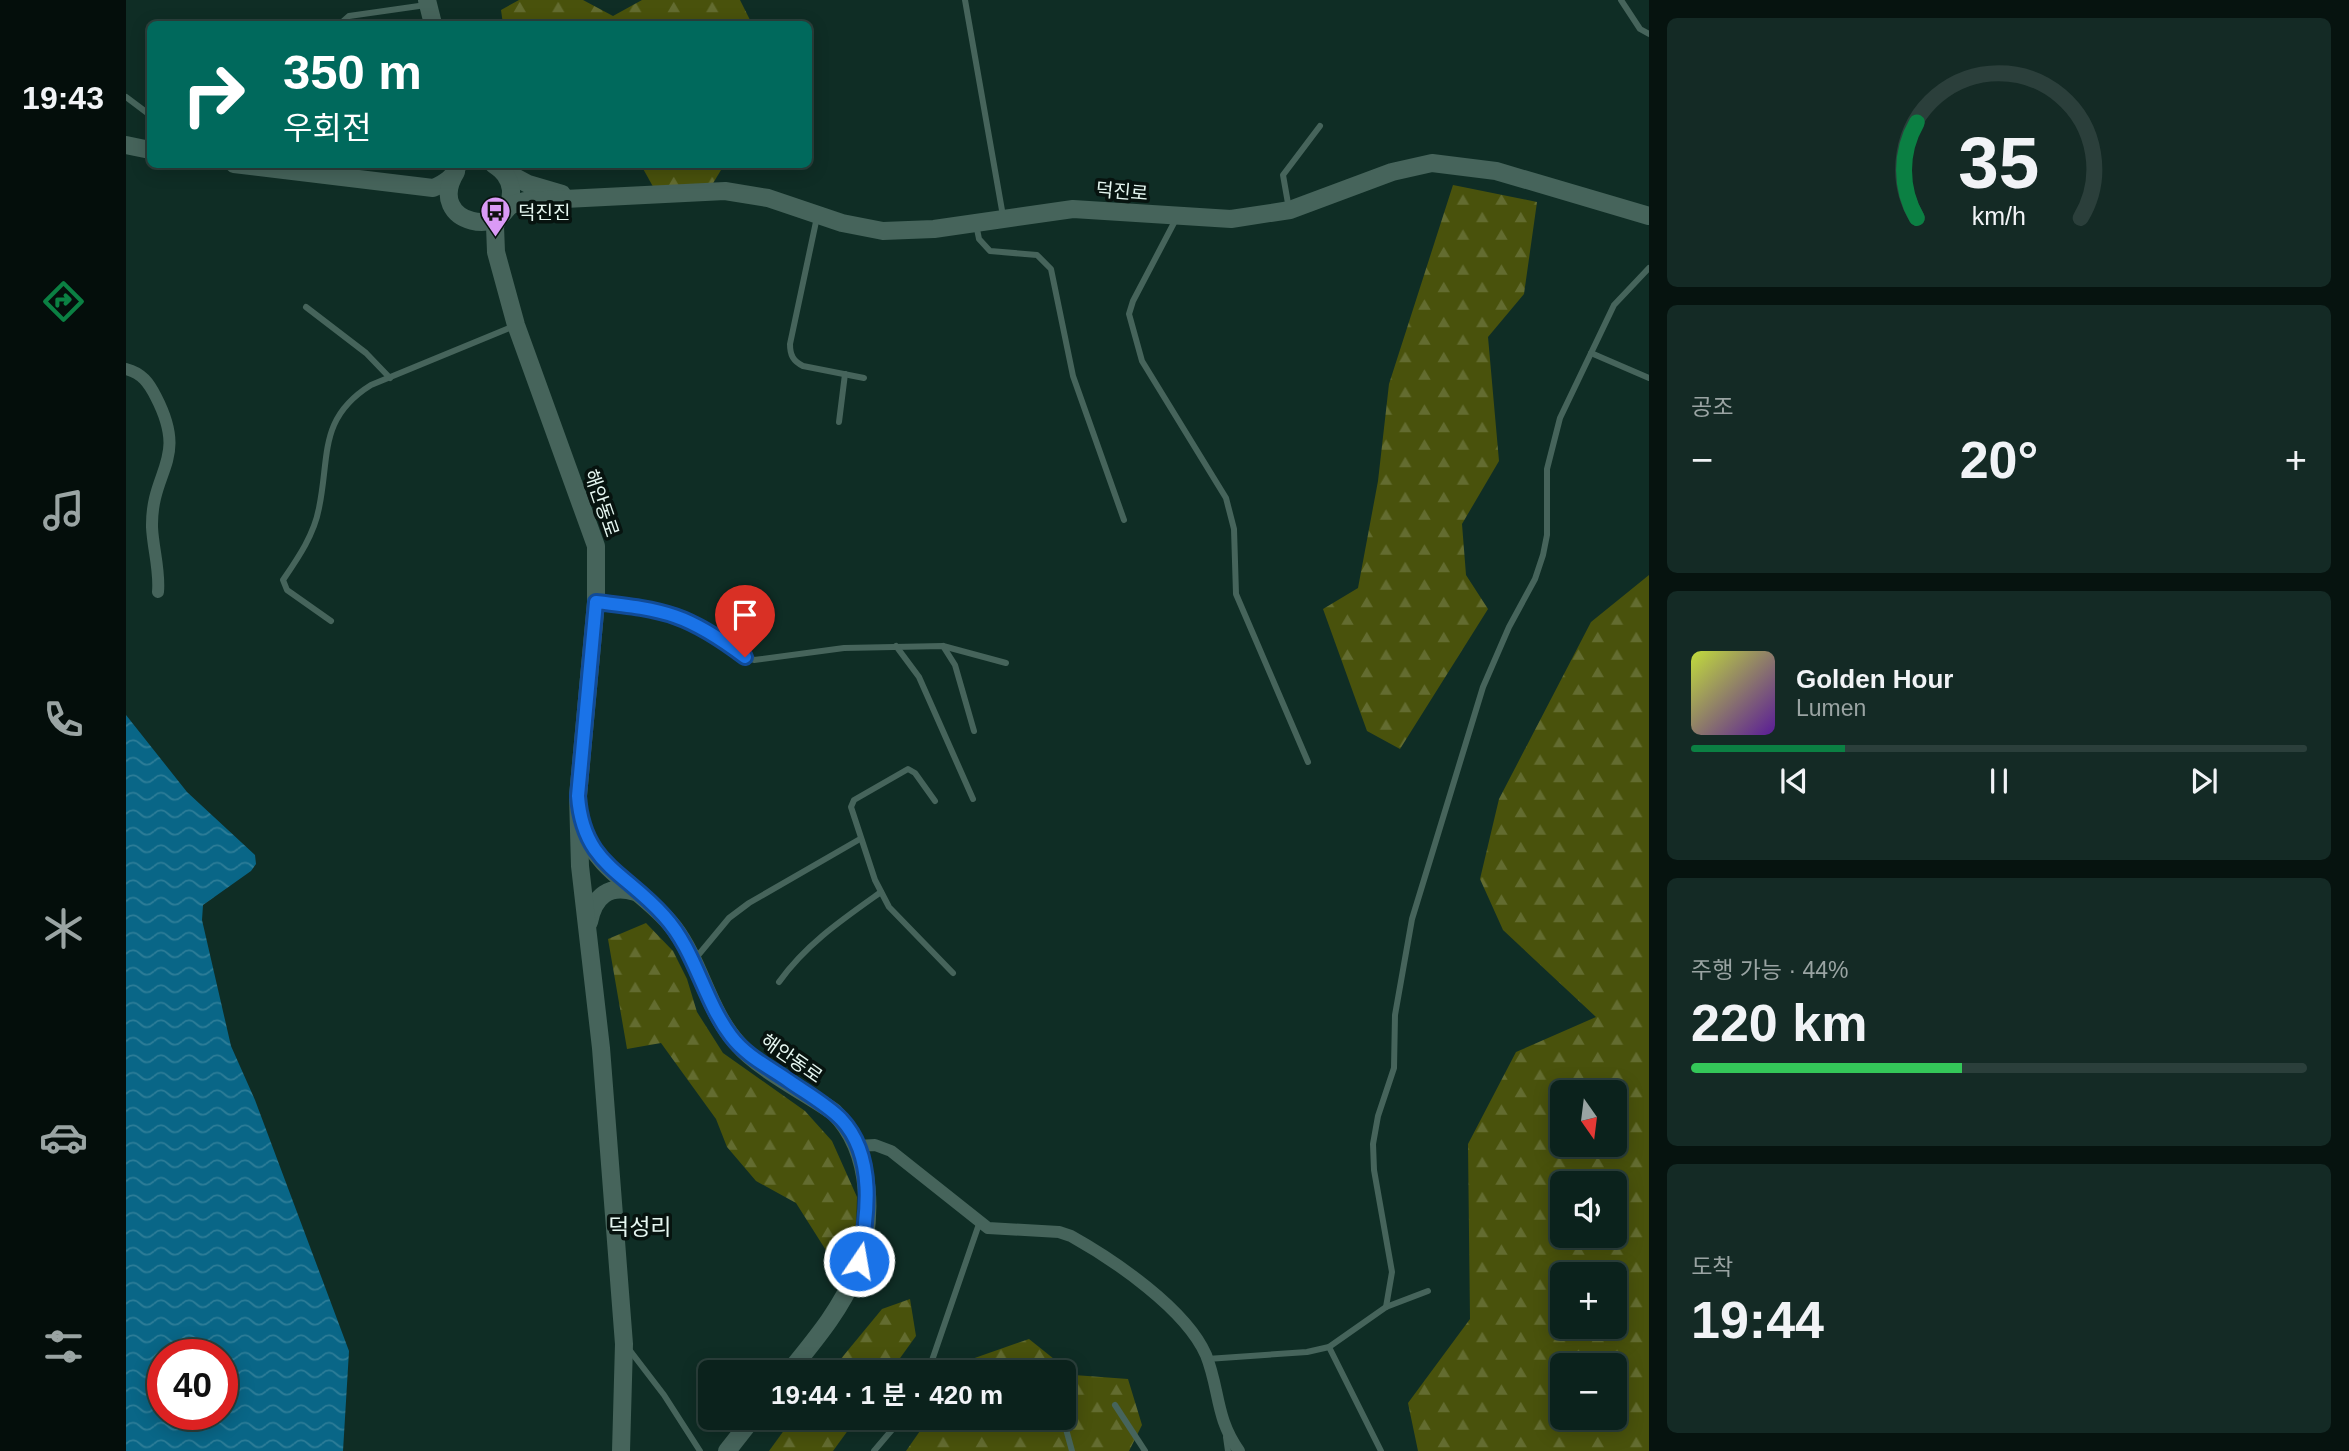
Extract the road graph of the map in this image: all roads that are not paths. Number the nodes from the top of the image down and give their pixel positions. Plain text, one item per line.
1 (965, 0) edge
2 (1621, 0) edge
3 (428, 2) edge
4 (343, 21) edge
5 (432, 21) edge
6 (1649, 34) edge
7 (126, 97) edge
8 (147, 113) edge
9 (1320, 126) dead end
10 (126, 145) edge
11 (147, 149) edge
12 (265, 168) edge
13 (459, 168) edge
14 (460, 168) edge
15 (497, 168) edge
16 (500, 168) edge
17 (402, 186) junction
18 (582, 199) junction
19 (1290, 211) junction
20 (458, 215) junction
21 (818, 215) junction
22 (499, 216) junction
23 (1649, 216) edge
24 (1177, 217) junction
25 (1003, 218) junction
26 (976, 223) junction
27 (1649, 268) edge
28 (501, 276) junction
29 (306, 307) dead end
30 (516, 325) junction
31 (1591, 353) junction
32 (126, 369) edge
33 (845, 374) junction
34 (390, 378) junction
35 (864, 378) dead end
36 (1649, 378) edge
37 (839, 422) dead end
38 (1124, 520) dead end
39 (158, 592) dead end
40 (596, 602) junction
41 (331, 621) dead end
42 (897, 646) junction
43 (943, 646) junction
44 (1006, 663) dead end
45 (974, 731) dead end
46 (1308, 762) dead end
47 (578, 796) junction
48 (974, 799) dead end
49 (935, 801) dead end
50 (860, 839) junction
51 (638, 892) junction
52 (881, 892) junction
53 (588, 925) junction
54 (694, 960) junction
55 (954, 973) dead end
56 (779, 982) dead end
57 (856, 1146) junction
58 (979, 1224) junction
59 (1427, 1291) dead end
60 (1386, 1307) junction
61 (624, 1344) junction
62 (1329, 1347) junction
63 (1207, 1359) junction
64 (798, 1360) edge
65 (932, 1360) edge
66 (1115, 1405) dead end
67 (1225, 1428) junction
68 (744, 1430) edge
69 (892, 1430) edge
70 (1066, 1430) edge
71 (621, 1451) edge
72 (700, 1451) edge
73 (727, 1451) edge
74 (874, 1451) edge
75 (1072, 1451) edge
76 (1145, 1451) edge
77 (1228, 1451) edge
78 (1239, 1451) edge
79 (1381, 1451) edge

1 - 25 lane
2 - 6 lane
3 - 4 lane
3 - 5 street
7 - 8 lane
9 - 19 lane
10 - 11 street
12 - 17 street
13 - 17 street
14 - 20 street
15 - 22 street, 해안동로
16 - 18 street
17 - 20 street
18 - 21 street, 덕진로
18 - 22 street, 덕진로
19 - 23 street, 덕진로
19 - 24 street, 덕진로
20 - 22 street
20 - 28 street, 해안동로
21 - 26 street, 덕진로
21 - 33 lane
22 - 28 street, 해안동로
24 - 25 street, 덕진로
24 - 46 lane
25 - 26 street, 덕진로
26 - 38 lane
27 - 31 lane
28 - 30 street, 해안동로
29 - 34 lane
30 - 34 lane
30 - 40 street, 해안동로
31 - 36 lane
31 - 60 lane
32 - 39 street
33 - 35 lane
33 - 37 lane
34 - 41 lane
40 - 42 lane
40 - 47 street, 해안동로
42 - 43 lane
42 - 48 lane
43 - 44 lane
43 - 45 lane
47 - 51 street, 해안동로
47 - 53 street, 해안동로
49 - 50 lane
50 - 52 lane
50 - 54 lane
51 - 53 street
51 - 54 street, 해안동로
52 - 55 lane
52 - 56 lane
53 - 61 street, 해안동로
54 - 57 street, 해안동로
57 - 58 street
57 - 64 street, 해안동로
58 - 63 street
58 - 65 lane
59 - 60 lane
60 - 62 lane
61 - 71 street, 해안동로
61 - 72 lane
62 - 63 lane
62 - 79 lane
63 - 67 street
66 - 76 lane
67 - 77 lane
67 - 78 street
68 - 73 street
69 - 74 lane
70 - 75 lane

